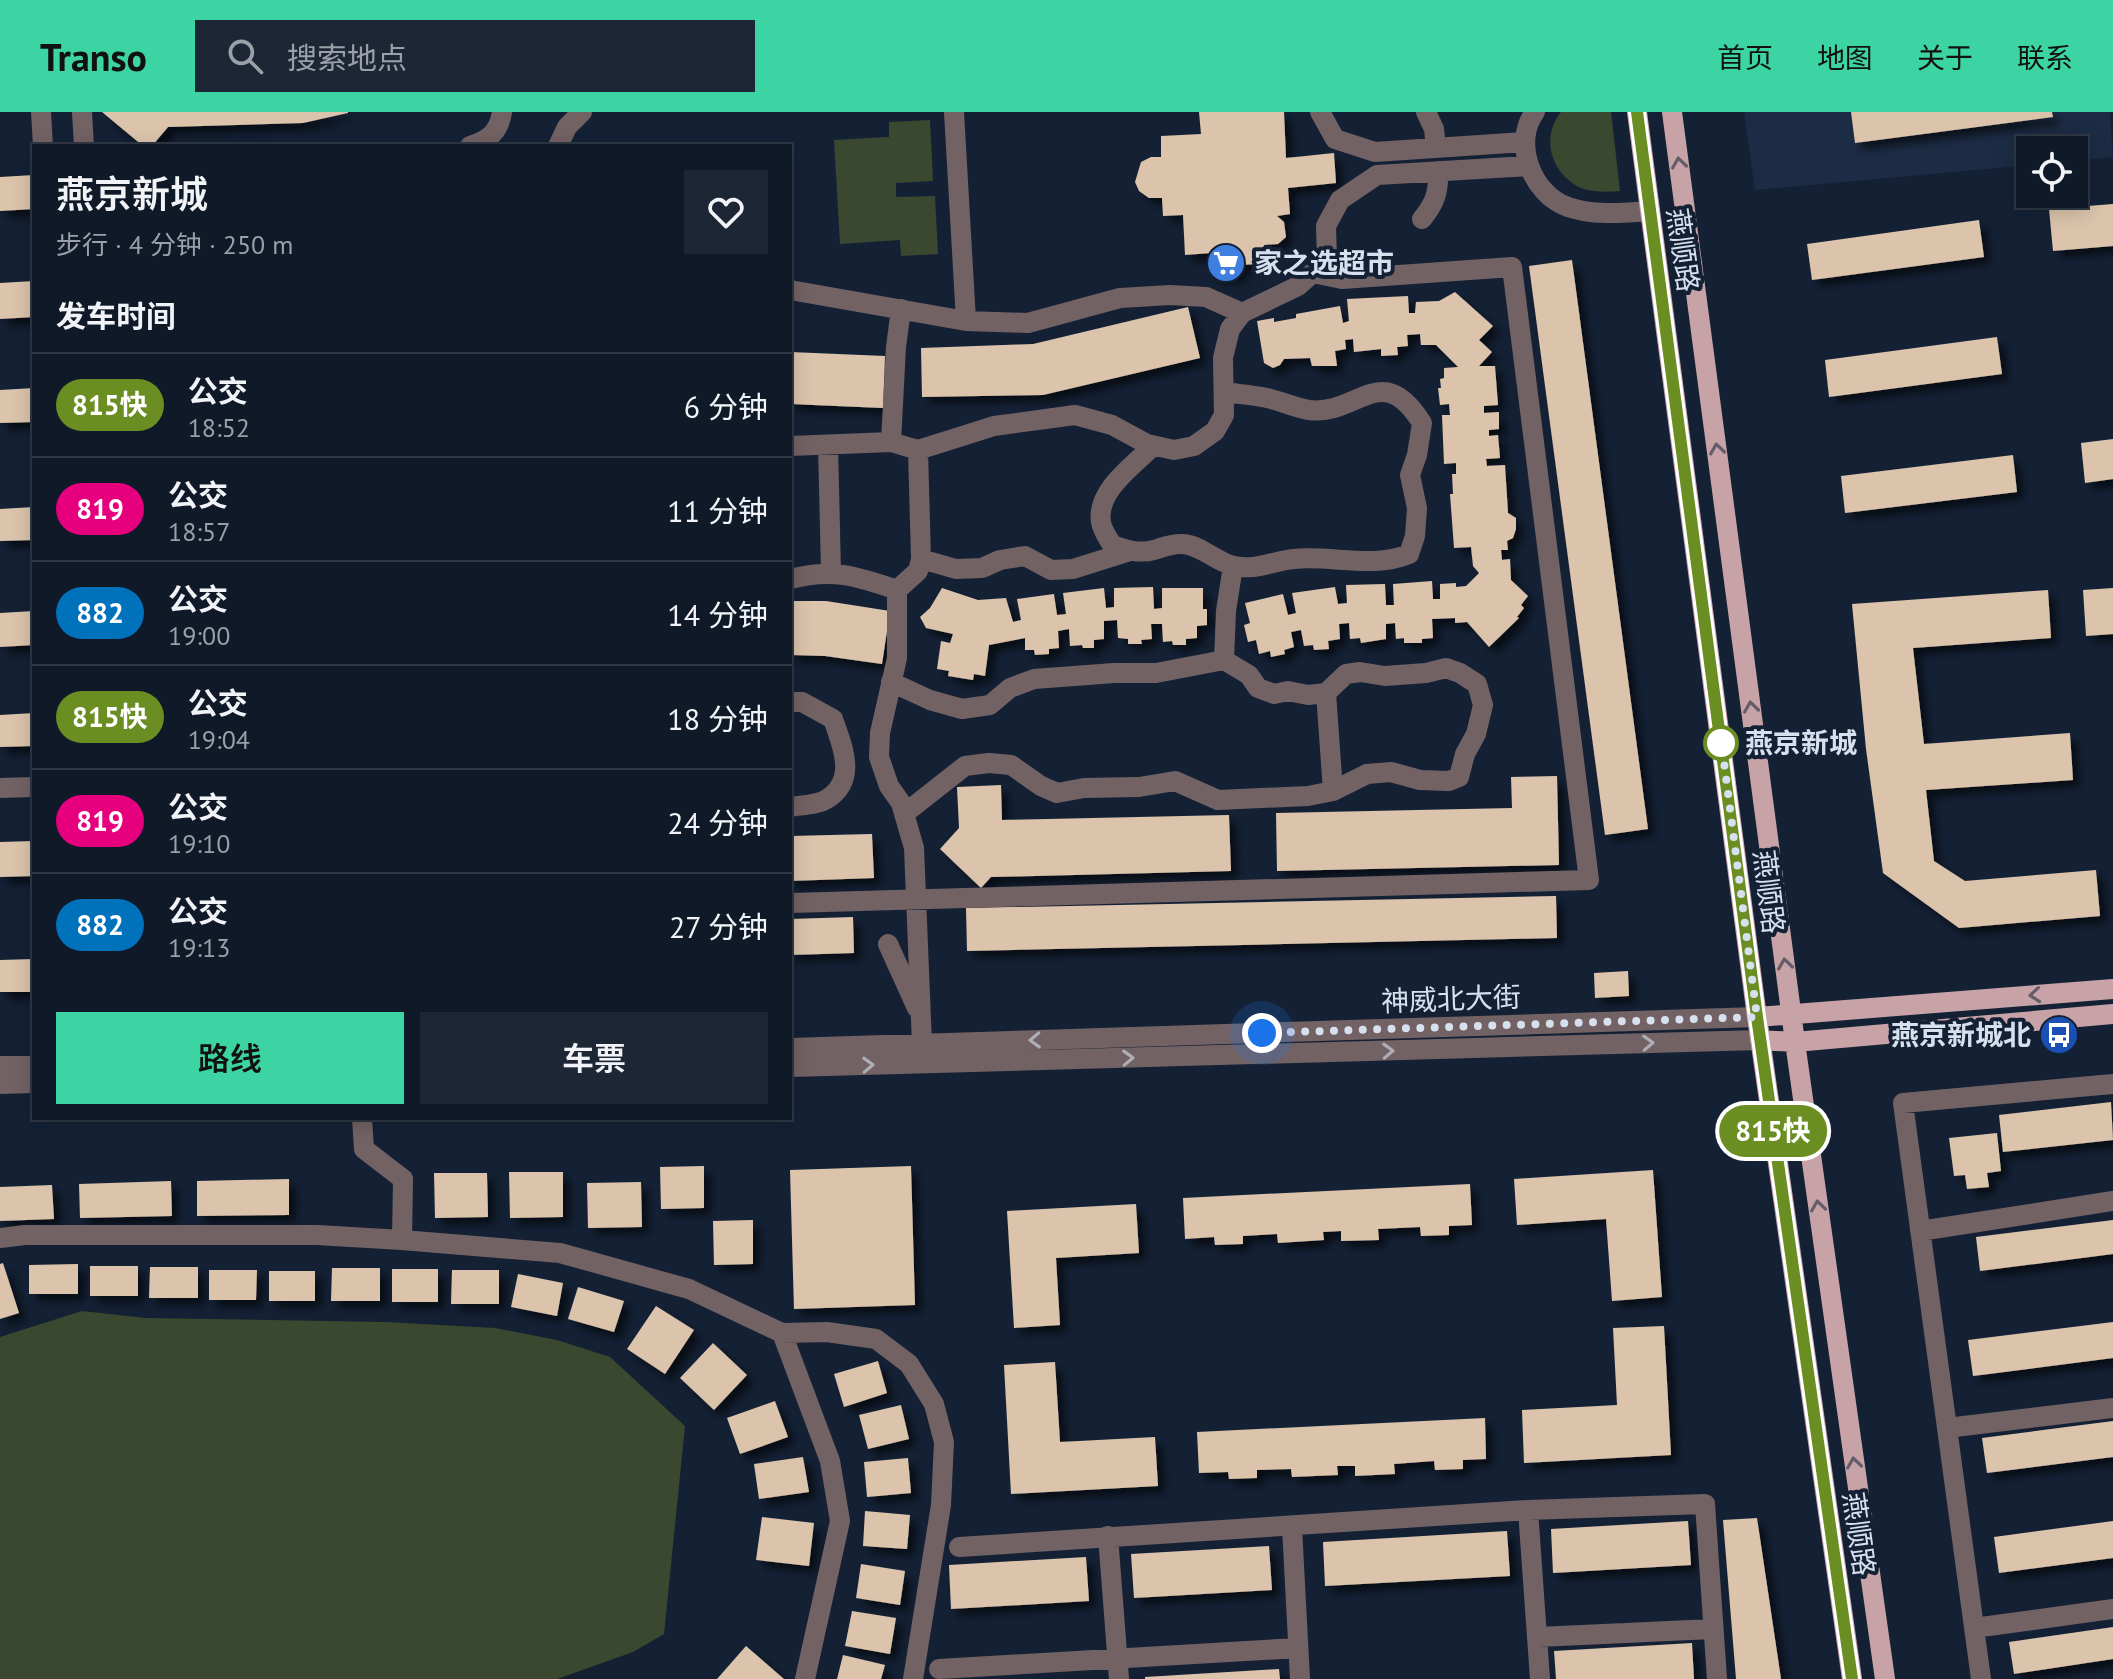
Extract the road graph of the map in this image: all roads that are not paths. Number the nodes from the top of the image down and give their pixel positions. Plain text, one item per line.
1 (41, 112) edge
2 (82, 112) edge
3 (502, 112) edge
4 (582, 112) edge
5 (954, 112) edge
6 (1320, 112) edge
7 (1426, 112) edge
8 (1535, 112) edge
9 (1637, 112) edge
10 (1672, 112) edge
11 (1524, 142) junction
12 (43, 144) edge
13 (84, 144) edge
14 (477, 144) edge
15 (559, 144) edge
16 (1436, 148) junction
17 (1375, 152) junction
18 (1528, 166) junction
19 (1438, 171) junction
20 (1377, 175) junction
21 (1650, 211) junction
22 (1422, 219) dead end
23 (1313, 273) junction
24 (792, 290) edge
25 (901, 309) junction
26 (1242, 313) junction
27 (966, 321) junction
28 (1224, 392) junction
29 (891, 442) junction
30 (828, 445) junction
31 (792, 446) edge
32 (1153, 446) junction
33 (918, 450) junction
34 (1130, 551) junction
35 (921, 559) junction
36 (1233, 566) junction
37 (831, 572) junction
38 (792, 579) edge
39 (897, 590) junction
40 (1224, 660) junction
41 (891, 682) junction
42 (1326, 693) junction
43 (792, 702) edge
44 (879, 757) junction
45 (847, 758) junction
46 (32, 787) edge
47 (0, 788) edge
48 (1333, 791) junction
49 (792, 807) edge
50 (904, 814) junction
51 (916, 899) junction
52 (792, 903) edge
53 (888, 944) dead end
54 (2113, 989) edge
55 (2113, 1014) edge
56 (1792, 1015) junction
57 (921, 1016) junction
58 (1757, 1017) junction
59 (1760, 1040) junction
60 (1795, 1042) junction
61 (922, 1044) junction
62 (792, 1048) edge
63 (0, 1066) edge
64 (32, 1066) edge
65 (792, 1067) edge
66 (32, 1083) edge
67 (0, 1084) edge
68 (2113, 1084) edge
69 (362, 1120) edge
70 (2113, 1201) edge
71 (1920, 1231) junction
72 (0, 1238) edge
73 (402, 1240) junction
74 (782, 1333) junction
75 (2113, 1408) edge
76 (1947, 1428) junction
77 (1528, 1510) junction
78 (1292, 1527) junction
79 (1108, 1536) junction
80 (959, 1547) dead end
81 (2113, 1609) edge
82 (1974, 1628) junction
83 (1713, 1629) junction
84 (1625, 1633) dead end
85 (1538, 1637) junction
86 (1298, 1648) junction
87 (1118, 1657) junction
88 (939, 1669) dead end
89 (805, 1679) edge
90 (913, 1679) edge
91 (1119, 1679) edge
92 (1300, 1679) edge
93 (1540, 1679) edge
94 (1717, 1679) edge
95 (1852, 1679) edge
96 (1885, 1679) edge
97 (1981, 1679) edge

1 - 12 street
2 - 13 street
3 - 14 street
4 - 15 street
5 - 27 street
6 - 17 street
7 - 16 street
8 - 11 street
9 - 21 main road, 燕顺路
56 -> 10 main road, 燕顺路
11 - 16 street
11 - 18 street
16 - 17 street
17 - 20 street
18 - 19 street
18 - 21 street
19 - 20 street
19 - 22 street
20 - 23 street
21 - 58 main road, 燕顺路
23 - 26 street
23 - 51 street
24 - 25 street
25 - 27 street
25 - 29 street
26 - 27 street
26 - 28 street
28 - 32 street
28 - 36 street
29 - 30 street
29 - 33 street
30 - 31 street
30 - 37 street
32 - 33 street
32 - 34 street
33 - 35 street
34 - 35 street
34 - 36 street
35 - 39 street
36 - 40 street
37 - 38 street
37 - 39 street
39 - 41 street
40 - 41 street
40 - 42 street
41 - 44 street
42 - 48 street
42 - 48 street
43 - 45 street
44 - 45 street
44 - 50 street
45 - 49 street
46 - 47 street
48 - 50 street
50 - 51 street
51 - 52 street
51 - 57 street
53 - 57 street
54 -> 56 main road, 神威北大街
55 - 60 main road, 神威北大街
56 - 58 main road, 神威北大街
56 - 60 main road, 燕顺路
57 - 61 street
58 - 59 main road, 燕顺路
58 -> 61 street, 神威北大街
59 - 60 main road, 神威北大街
65 -> 59 street, 神威北大街
59 - 95 main road, 燕顺路
96 -> 60 main road, 燕顺路
61 - 62 street, 神威北大街
63 - 64 street
66 - 67 street
68 - 71 street
69 - 73 street
70 - 71 street
71 - 76 street
72 - 73 street
73 - 74 street
74 - 89 street
74 - 90 street
75 - 76 street
76 - 82 street
77 - 78 street
77 - 83 street
77 - 85 street
78 - 79 street
78 - 86 street
79 - 80 street
79 - 87 street
81 - 82 street
82 - 97 street
83 - 84 street
83 - 85 street
83 - 94 street
85 - 93 street
86 - 87 street
86 - 92 street
87 - 88 street
87 - 91 street

